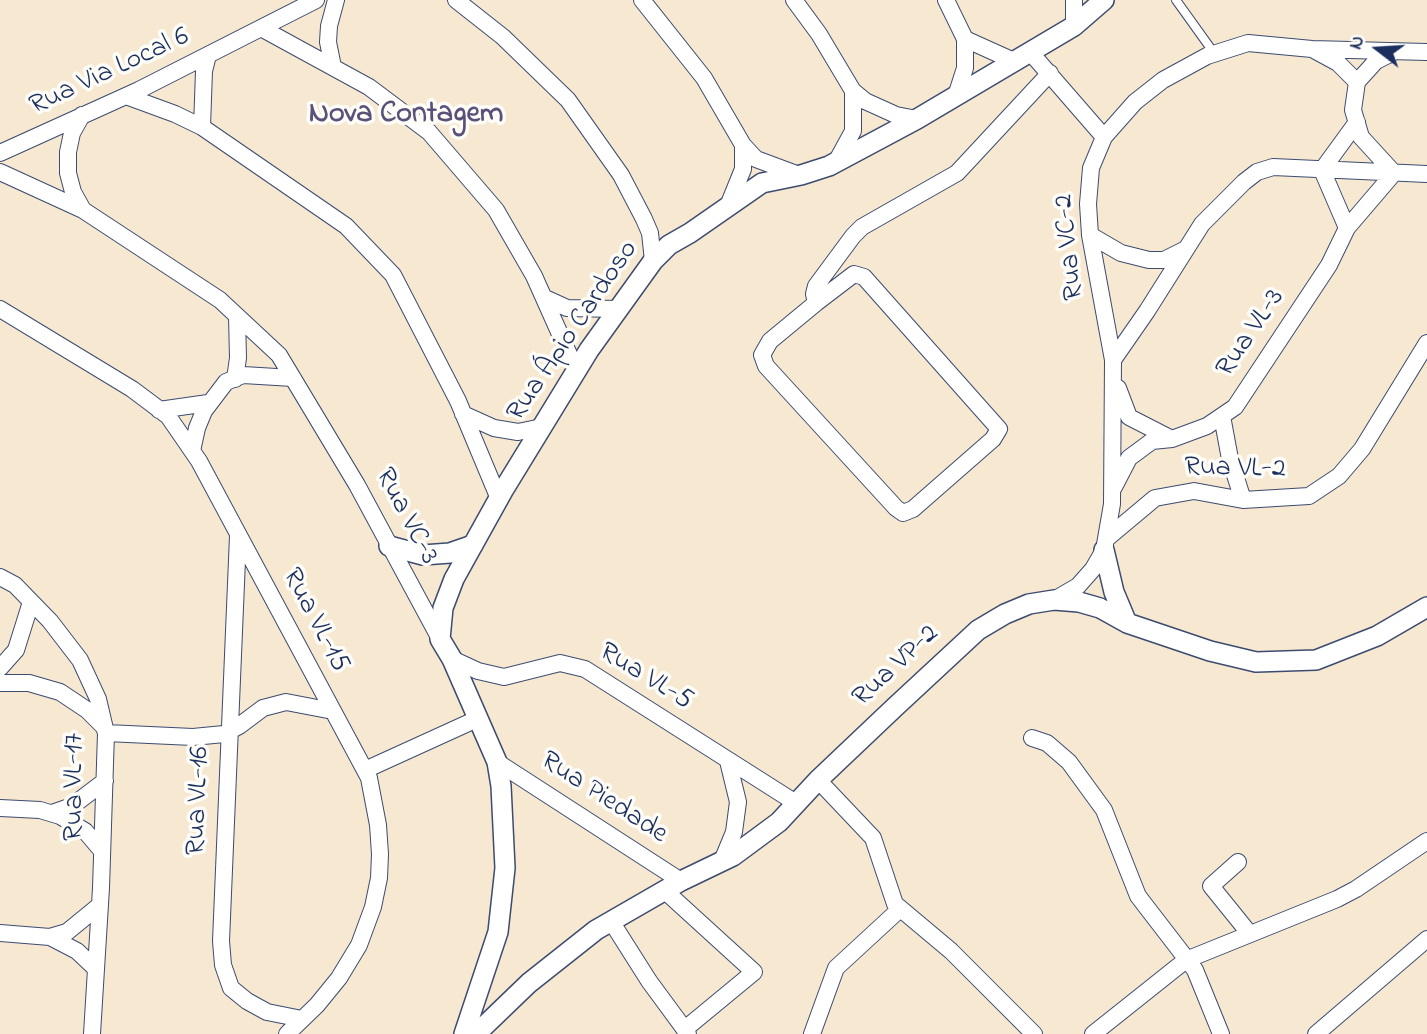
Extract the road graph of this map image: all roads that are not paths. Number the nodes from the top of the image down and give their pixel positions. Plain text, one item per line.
1 (316, 0) edge
2 (336, 0) edge
3 (457, 0) edge
4 (642, 0) edge
5 (794, 0) edge
6 (946, 0) edge
7 (1074, 0) edge
8 (1104, 0) edge
9 (1176, 0) edge
10 (1074, 26) junction
11 (261, 28) junction
12 (965, 39) junction
13 (1312, 49) junction
14 (1395, 52) junction
15 (1427, 52) edge
16 (1214, 54) junction
17 (208, 55) junction
18 (1023, 58) junction
19 (333, 67) junction
20 (1050, 73) junction
21 (1357, 82) junction
22 (853, 91) junction
23 (126, 96) junction
24 (956, 96) junction
25 (82, 115) junction
26 (917, 119) junction
27 (1357, 122) junction
28 (202, 127) junction
29 (1104, 137) junction
30 (743, 145) junction
31 (0, 153) edge
32 (835, 162) junction
33 (1322, 170) junction
34 (0, 172) edge
35 (1394, 173) junction
36 (1427, 174) edge
37 (800, 176) junction
38 (728, 207) junction
39 (83, 210) junction
40 (644, 219) junction
41 (1347, 228) junction
42 (690, 233) junction
43 (1090, 234) junction
44 (1188, 248) junction
45 (653, 261) junction
46 (545, 299) junction
47 (816, 303) junction
48 (0, 309) edge
49 (618, 309) junction
50 (237, 316) junction
51 (1427, 343) edge
52 (1113, 360) junction
53 (576, 370) junction
54 (293, 378) junction
55 (235, 379) junction
56 (1114, 379) junction
57 (208, 404) junction
58 (159, 410) junction
59 (463, 414) junction
60 (1222, 416) junction
61 (542, 428) junction
62 (1172, 439) junction
63 (192, 451) junction
64 (1112, 489) junction
65 (499, 499) junction
66 (1244, 500) junction
67 (238, 535) junction
68 (1105, 544) junction
69 (473, 545) junction
70 (389, 546) junction
71 (0, 577) edge
72 (1054, 600) junction
73 (31, 601) junction
74 (1427, 608) edge
75 (1127, 623) junction
76 (440, 639) junction
77 (452, 659) junction
78 (0, 668) edge
79 (0, 683) edge
80 (332, 710) junction
81 (477, 719) junction
82 (230, 731) junction
83 (106, 733) junction
84 (1032, 738) dead end
85 (728, 761) junction
86 (497, 762) junction
87 (365, 770) junction
88 (818, 780) junction
89 (105, 781) junction
90 (796, 803) junction
91 (0, 808) edge
92 (52, 813) junction
93 (1427, 841) edge
94 (102, 851) junction
95 (722, 861) junction
96 (1238, 862) dead end
97 (673, 886) junction
98 (100, 905) junction
99 (900, 909) junction
100 (611, 921) junction
101 (0, 933) edge
102 (1249, 933) junction
103 (50, 937) junction
104 (1424, 944) edge
105 (1186, 960) junction
106 (96, 969) junction
107 (302, 1019) junction
108 (88, 1030) edge
109 (687, 1032) edge
110 (287, 1034) edge
111 (464, 1034) edge
112 (477, 1034) edge
113 (812, 1034) edge
114 (1034, 1034) edge
115 (1093, 1034) edge
116 (1221, 1034) edge
117 (1316, 1034) edge

1 - 11 street, Rua Via Local 6
2 - 19 street
3 - 40 street
4 - 30 street
5 - 22 street
6 - 12 street
7 - 10 street
8 - 10 street, Rua Ápio Cardoso
9 - 16 lane
10 - 18 street, Rua Ápio Cardoso
11 - 17 street, Rua Via Local 6
11 - 19 street
12 - 18 street
12 - 24 street
13 - 14 street, Rua VC-2
13 - 16 street, Rua VC-2
13 - 21 street
14 - 15 street, Rua VC-2
14 - 21 street
16 - 29 street, Rua VC-2
17 - 23 street, Rua Via Local 6
17 - 28 street
18 - 20 street
18 - 24 street, Rua Ápio Cardoso
19 - 46 street
20 - 29 street
20 - 47 street
21 - 27 street
22 - 26 street
22 - 32 street
23 - 25 street, Rua Via Local 6
23 - 28 street
24 - 26 street, Rua Ápio Cardoso
25 - 31 street, Rua Via Local 6
25 - 39 street
26 - 32 street, Rua Ápio Cardoso
27 - 33 street
27 - 35 street
28 - 59 street
29 - 43 street, Rua VC-2
30 - 37 street
30 - 38 street
32 - 37 street, Rua Ápio Cardoso
33 - 35 street
33 - 41 street
33 - 44 street
34 - 39 street, Rua VC-3
35 - 36 street
35 - 41 street, Rua VL-3
37 - 38 street, Rua Ápio Cardoso
38 - 42 street, Rua Ápio Cardoso
39 - 50 street, Rua VC-3
40 - 42 street
40 - 45 street
41 - 60 street, Rua VL-3
42 - 45 street, Rua Ápio Cardoso
43 - 44 street
43 - 52 street, Rua VC-2
44 - 52 street
45 - 49 street, Rua Ápio Cardoso
46 - 49 street
46 - 53 street
47 - 47 street
48 - 58 street, Rua VL-15
49 - 53 street, Rua Ápio Cardoso
50 - 54 street, Rua VC-3
50 - 55 street
51 - 66 street, Rua VL-2
52 - 56 street, Rua VC-2
53 - 61 street, Rua Ápio Cardoso
54 - 55 street
54 - 70 street, Rua VC-3
55 - 57 street
56 - 62 street
56 - 64 street, Rua VC-2
57 - 58 street
57 - 63 street
58 - 63 street, Rua VL-15
59 - 61 street
59 - 65 street
60 - 62 street, Rua VL-3
60 - 66 street
61 - 65 street, Rua Ápio Cardoso
62 - 64 street, Rua VL-3
63 - 67 street, Rua VL-15
64 - 68 street, Rua VC-2
65 - 69 street, Rua Ápio Cardoso
66 - 68 street, Rua VL-2
67 - 80 street, Rua VL-15
67 - 82 street, Rua VL-16
68 - 72 street, Rua VC-2
68 - 75 street
69 - 70 street
69 - 76 street, Rua Ápio Cardoso
70 - 76 street, Rua VC-3
71 - 73 street, Rua VL-17
72 - 75 street, Rua VP-2
72 - 88 street, Rua VP-2
73 - 78 street
73 - 83 street, Rua VL-17
74 - 75 street, Rua VP-2
76 - 77 street, Rua VC-3
77 - 81 street, Rua VC-3
77 - 85 street, Rua VL-5
79 - 83 street
80 - 82 street
80 - 87 street, Rua VL-15
81 - 86 street, Rua VC-3
81 - 87 street
82 - 83 street
82 - 107 street, Rua VL-16
83 - 89 street, Rua VL-17
84 - 105 street
85 - 90 street, Rua VL-5
85 - 95 street
86 - 97 street, Rua Piedade
86 - 111 street, Rua VC-3
87 - 107 street, Rua VL-15
88 - 90 street, Rua VP-2
88 - 99 street
89 - 92 street
89 - 94 street, Rua VL-17
90 - 95 street, Rua VP-2
91 - 92 street
92 - 94 street
93 - 102 street
94 - 98 street, Rua VL-17
95 - 97 street, Rua VP-2
96 - 102 street
97 - 100 street, Rua VP-2
97 - 109 street, Rua Piedade
98 - 103 street
98 - 106 street, Rua VL-17
99 - 113 street
99 - 114 street
100 - 109 street
100 - 112 street, Rua VP-2
101 - 103 street
102 - 105 street
103 - 106 street
104 - 117 street
105 - 115 street
105 - 116 street
106 - 108 street, Rua VL-17
107 - 110 street, Rua VL-15

